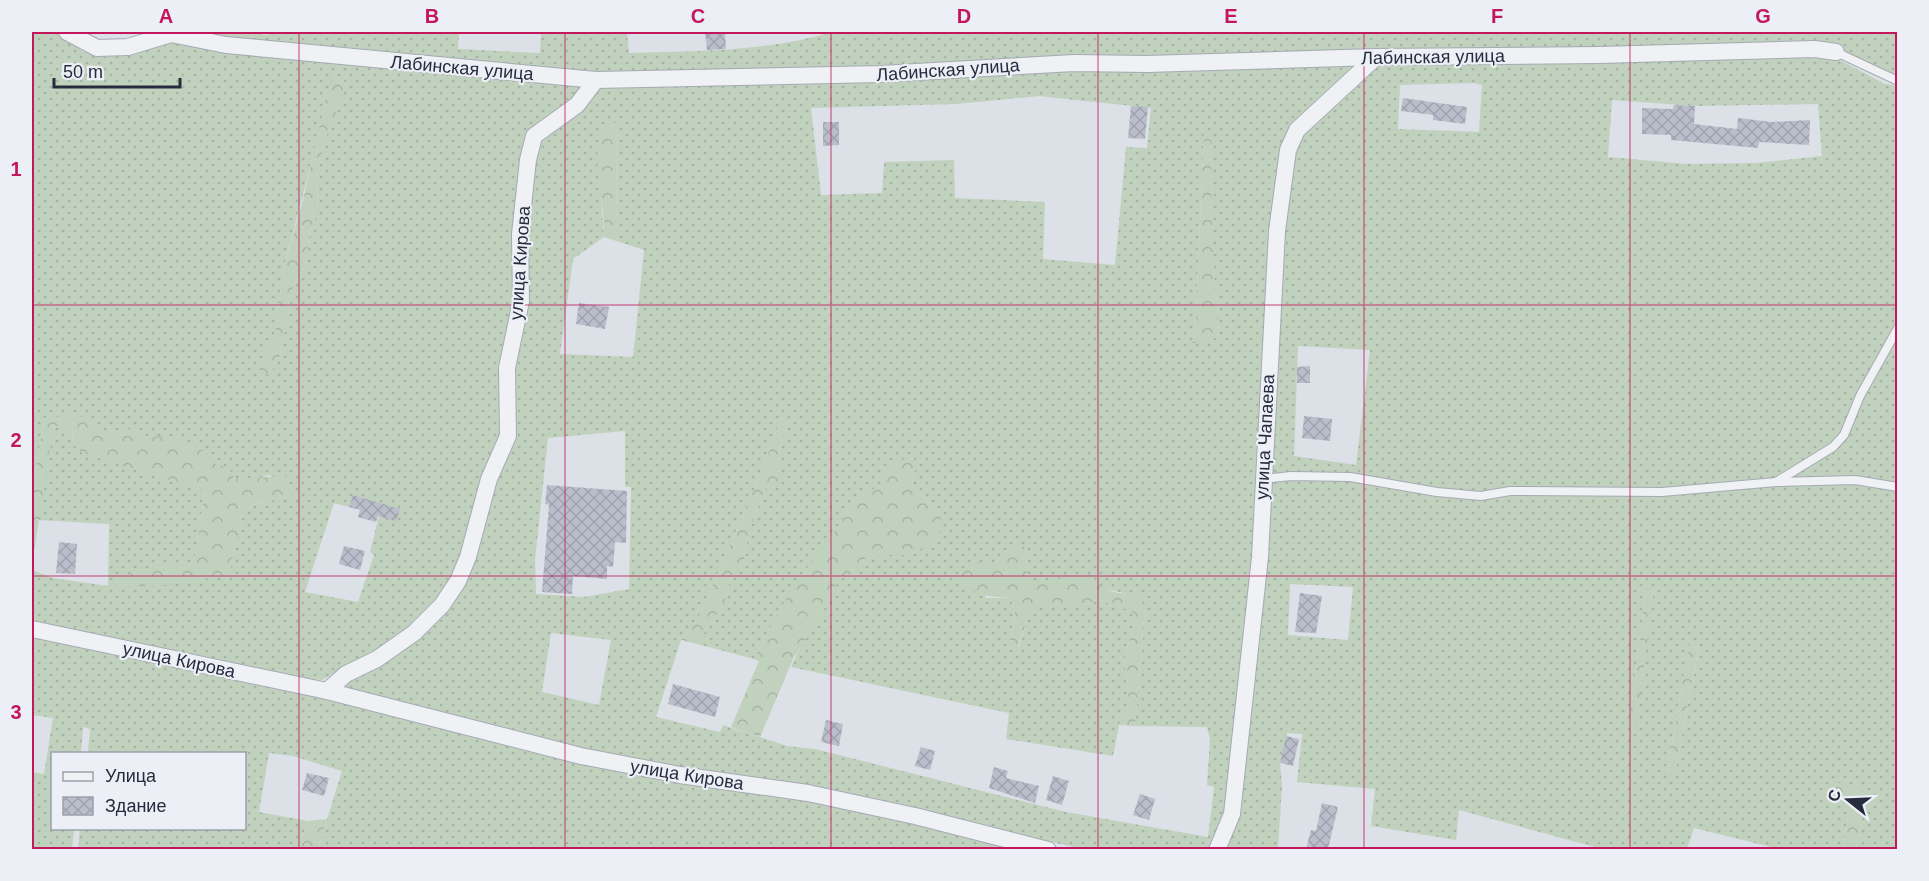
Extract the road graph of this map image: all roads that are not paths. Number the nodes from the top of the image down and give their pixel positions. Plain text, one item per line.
1 (67, 32) edge
2 (1836, 52) joint
3 (1376, 57) junction
4 (596, 80) junction
5 (1898, 81) edge
6 (1898, 328) edge
7 (1262, 479) junction
8 (1776, 482) junction
9 (1898, 487) edge
10 (32, 629) edge
11 (327, 691) junction
12 (1048, 849) edge
13 (1216, 849) edge

1 - 4 street, Лабинская улица
2 - 3 street, Лабинская улица
2 - 5 lane
3 - 4 street, Лабинская улица
3 - 7 street, улица Чапаева
4 - 11 street, улица Кирова
6 - 8 lane
7 - 8 lane
7 - 13 street, улица Чапаева
8 - 9 lane
10 - 11 street, улица Кирова
11 - 12 street, улица Кирова

